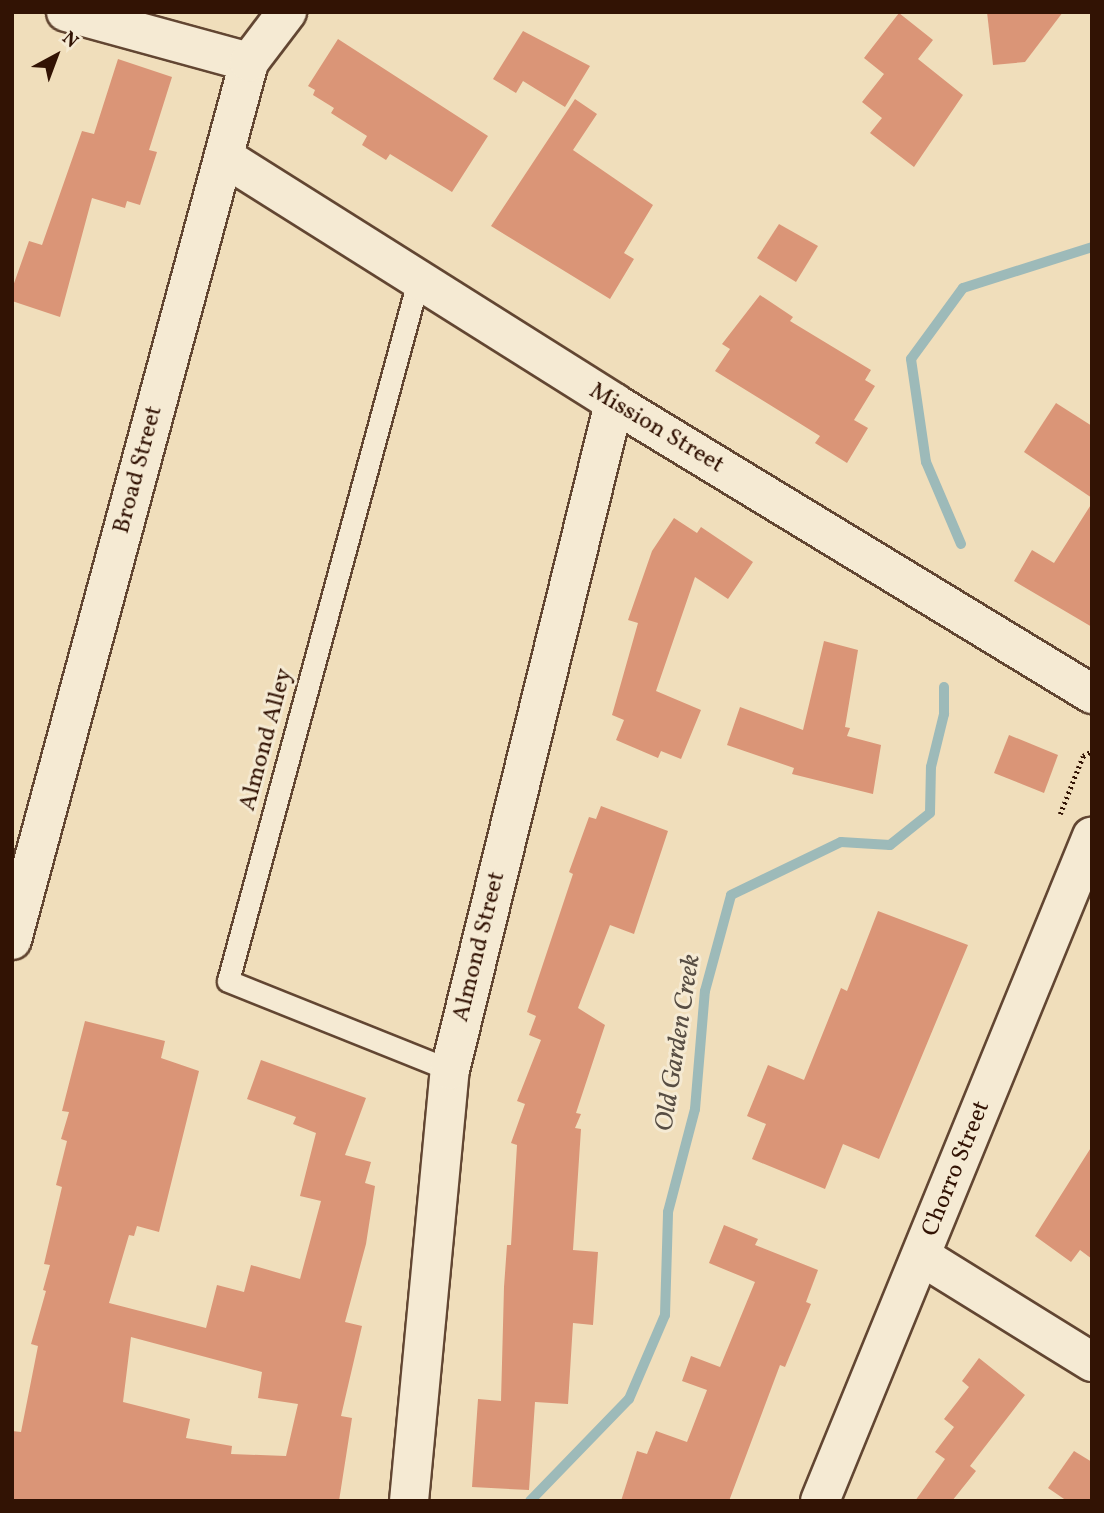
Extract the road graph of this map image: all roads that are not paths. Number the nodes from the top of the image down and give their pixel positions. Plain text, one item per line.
1 (66, 12) edge
2 (287, 12) edge
3 (249, 62) junction
4 (224, 157) junction
5 (418, 281) junction
6 (614, 403) junction
7 (1092, 694) edge
8 (1092, 836) edge
9 (12, 940) edge
10 (450, 1070) junction
11 (921, 1256) junction
12 (1092, 1362) edge
13 (409, 1501) edge
14 (820, 1501) edge

1 - 3 street
2 - 3 street, Broad Street
3 - 4 street, Broad Street
4 - 5 street, Mission Street
4 - 9 street, Broad Street
5 - 6 street, Mission Street
5 - 10 lane, Almond Alley
6 - 7 street, Mission Street
6 - 10 street, Almond Street
8 - 11 street, Chorro Street
10 - 13 street, Almond Street
11 - 12 street
11 - 14 street, Chorro Street

